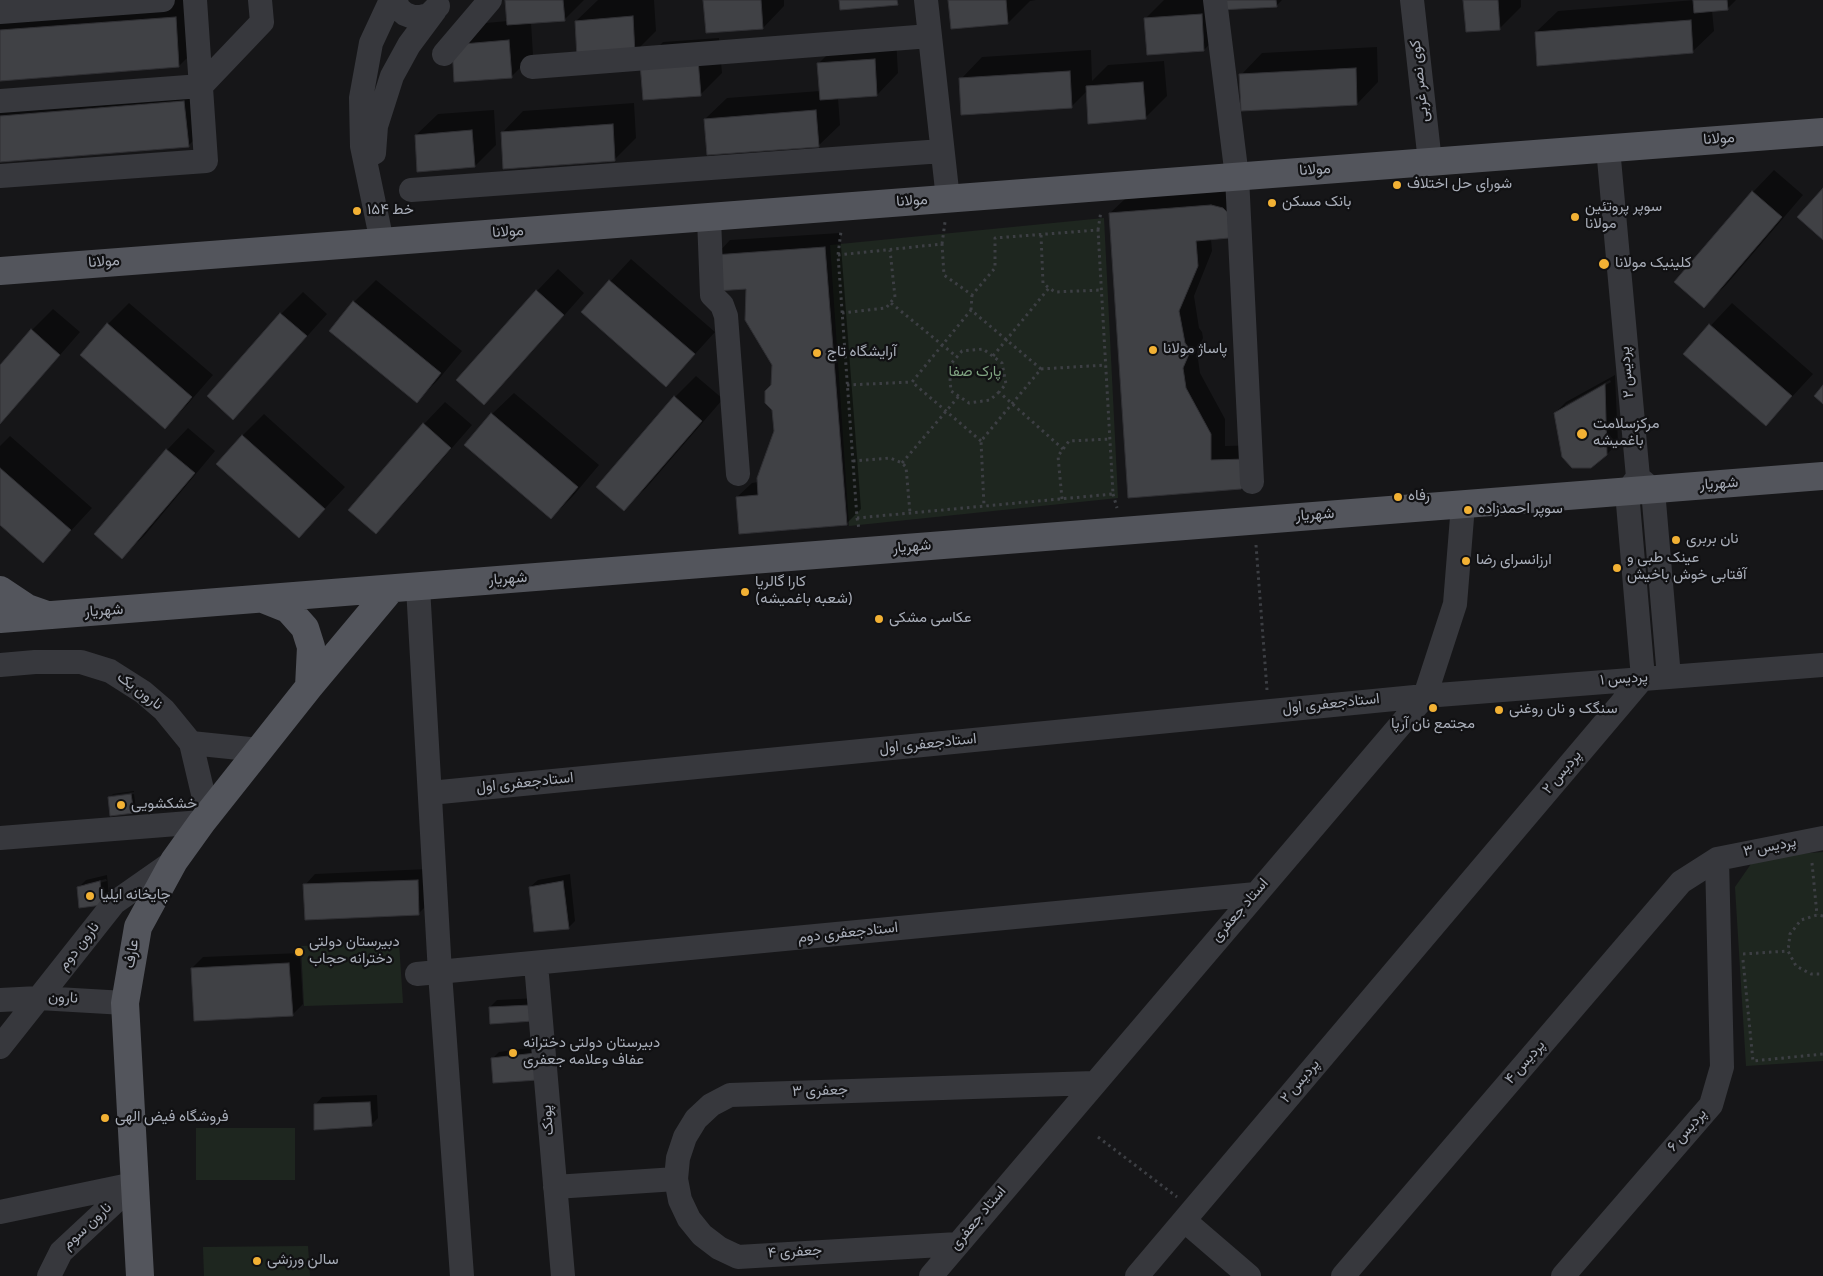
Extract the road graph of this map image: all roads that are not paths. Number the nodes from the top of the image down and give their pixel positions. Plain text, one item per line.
1 (163, 0) edge
2 (195, 0) edge
3 (260, 0) edge
4 (393, 0) edge
5 (490, 0) edge
6 (926, 0) edge
7 (1215, 0) edge
8 (1412, 0) edge
9 (439, 3) edge
10 (0, 12) edge
11 (930, 36) junction
12 (444, 54) dead end
13 (532, 67) dead end
14 (201, 86) junction
15 (0, 101) edge
16 (1823, 132) edge
17 (1608, 148) junction
18 (942, 151) junction
19 (1430, 162) junction
20 (0, 176) edge
21 (1237, 176) junction
22 (371, 190) junction
23 (411, 190) dead end
24 (948, 199) junction
25 (709, 218) junction
26 (382, 242) junction
27 (41, 268) junction
28 (0, 271) edge
29 (0, 285) edge
30 (738, 474) dead end
31 (1823, 476) edge
32 (1252, 482) dead end
33 (1639, 486) junction
34 (1464, 505) junction
35 (418, 587) junction
36 (391, 589) junction
37 (0, 590) edge
38 (262, 599) junction
39 (50, 616) junction
40 (0, 620) edge
41 (1823, 664) edge
42 (0, 665) edge
43 (1669, 676) junction
44 (1643, 678) junction
45 (309, 687) junction
46 (1425, 696) junction
47 (191, 743) junction
48 (259, 750) junction
49 (430, 794) junction
50 (205, 818) junction
51 (0, 838) edge
52 (1816, 839) edge
53 (1716, 859) junction
54 (174, 861) junction
55 (1256, 894) junction
56 (536, 964) junction
57 (440, 973) junction
58 (417, 974) dead end
59 (39, 998) junction
60 (0, 1000) edge
61 (125, 1002) junction
62 (0, 1047) edge
63 (1094, 1082) junction
64 (676, 1179) junction
65 (134, 1184) junction
66 (555, 1187) junction
67 (0, 1212) edge
68 (1189, 1215) junction
69 (958, 1244) junction
70 (49, 1276) edge
71 (140, 1276) edge
72 (462, 1276) edge
73 (563, 1276) edge
74 (931, 1276) edge
75 (1137, 1276) edge
76 (1249, 1276) edge
77 (1343, 1276) edge
78 (1563, 1276) edge

1 - 10 street
2 - 14 street
3 - 14 street
4 - 9 street
4 - 22 street
5 - 12 street
6 - 11 street
7 - 21 street
8 - 19 street, کوی نصر غربی
9 - 22 street
11 - 13 street
11 - 18 street
14 - 15 street
14 - 20 street
16 - 17 main road, مولانا
17 - 19 main road, مولانا
17 - 33 street, پردیس ۲
18 - 23 street
18 - 24 street
19 - 21 main road, مولانا
21 - 24 main road, مولانا
21 - 32 street
22 - 26 street
24 - 25 main road, مولانا
25 - 26 main road, مولانا
25 - 30 street
26 - 27 main road, مولانا
27 - 28 main road, مولانا
27 - 29 main road
31 - 33 main road, شهریار
33 - 34 main road, شهریار
33 - 43 street
33 - 44 street, پردیس ۲
34 - 35 main road, شهریار
34 - 46 street, استاد جعفری
35 - 36 main road, شهریار
35 - 49 street
36 - 38 main road, شهریار
36 - 45 main road, عارف
37 - 39 main road
38 - 39 main road, شهریار
38 - 45 main road
39 - 40 main road, شهریار
41 - 43 street, پردیس ۱
42 - 47 street, نارون یک
43 - 44 street, پردیس ۱
44 - 46 street, پردیس ۱
44 - 68 street, پردیس ۲
45 - 48 main road, عارف
46 - 49 street, استادجعفری اول
46 - 55 street, استاد جعفری
47 - 48 street
47 - 50 street, نارون یک
48 - 50 main road, عارف
49 - 57 street
50 - 51 street
50 - 54 main road, عارف
52 - 53 street, پردیس ۳
53 - 77 street, پردیس ۴
53 - 78 street, پردیس ۶
54 - 59 street, نارون دوم
54 - 61 main road, عارف
55 - 56 street, استادجعفری دوم
55 - 63 street, استاد جعفری
56 - 57 street, استادجعفری دوم
56 - 66 street, پونک
57 - 58 street, استادجعفری دوم
57 - 72 street
59 - 60 street, نارون
59 - 61 street, نارون
59 - 62 street, نارون دوم
61 - 65 main road, عارف
63 - 64 street, جعفری ۳
63 - 69 street, استاد جعفری
64 - 66 street
64 - 69 street, جعفری ۴
65 - 67 street
65 - 70 street, نارون سوم
65 - 71 main road, عارف
66 - 73 street, پونک
68 - 75 street, پردیس ۲
68 - 76 street
69 - 74 street, استاد جعفری

